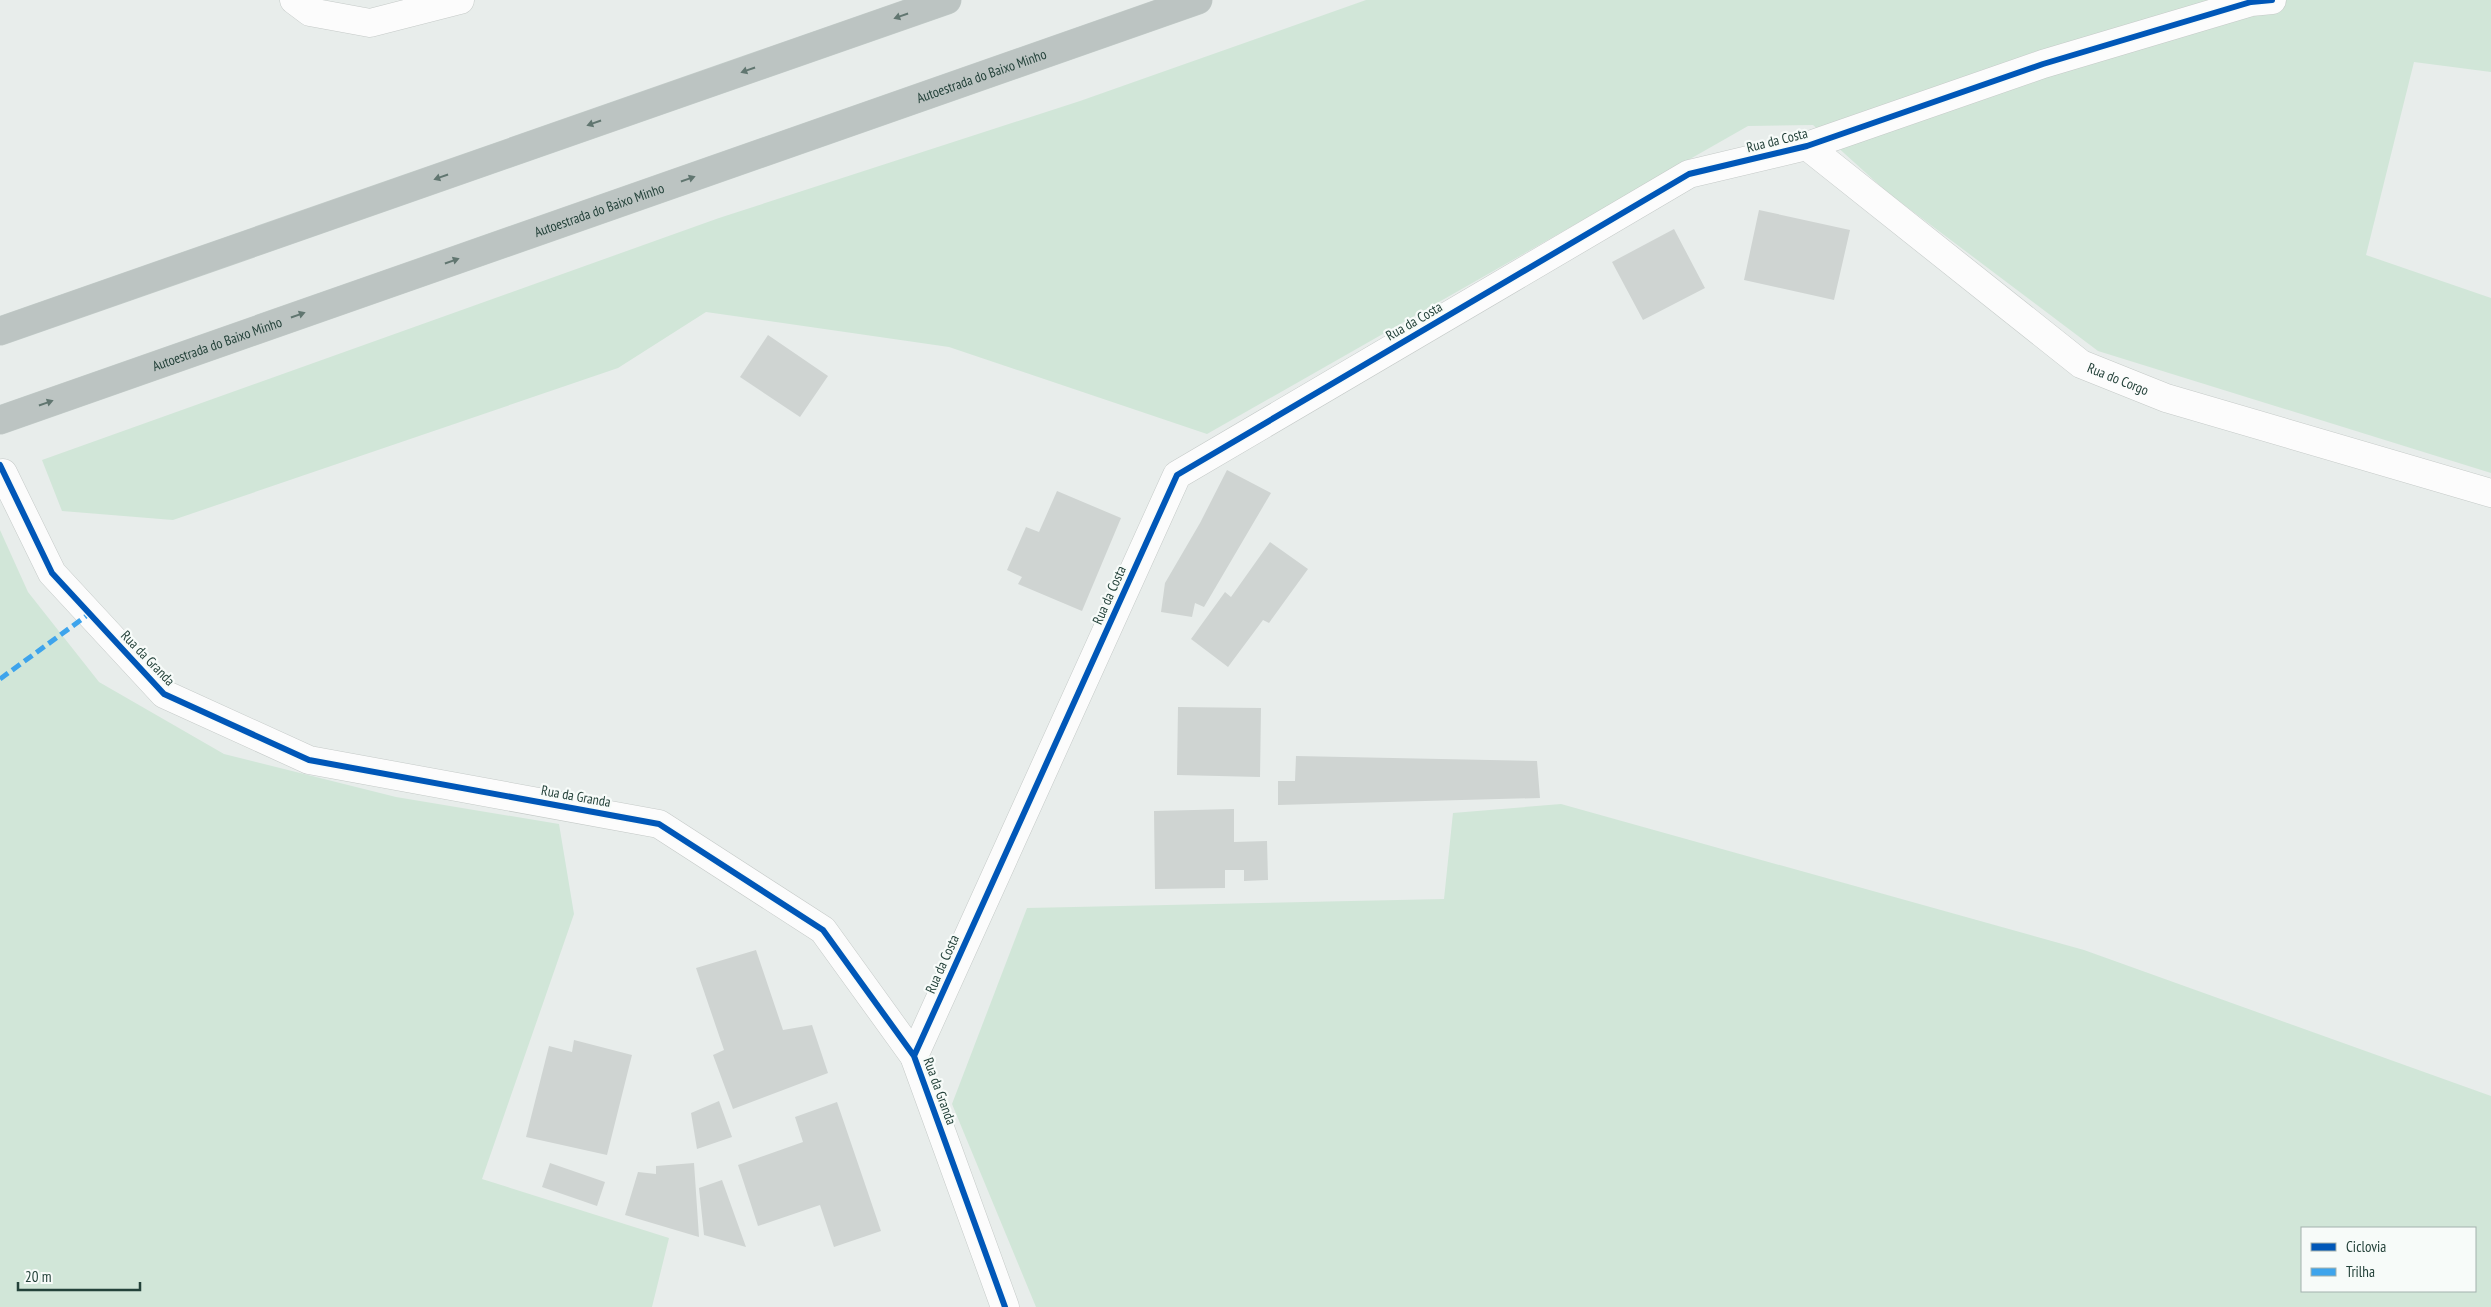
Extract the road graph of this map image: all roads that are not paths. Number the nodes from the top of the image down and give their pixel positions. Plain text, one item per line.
1 (294, 0) edge
2 (460, 0) edge
3 (947, 0) edge
4 (1198, 0) edge
5 (2272, 0) edge
6 (1807, 146) junction
7 (0, 331) edge
8 (0, 420) edge
9 (3, 473) dead end
10 (2491, 493) edge
11 (914, 1056) junction
12 (1005, 1307) edge

1 - 2 street
3 -> 7 highway
8 -> 4 highway, Autoestrada do Baixo Minho
5 - 6 street, Rua da Costa
6 - 10 street, Rua do Corgo
6 - 11 street, Rua da Costa
9 - 11 street, Rua da Granda
11 - 12 street, Rua da Granda

